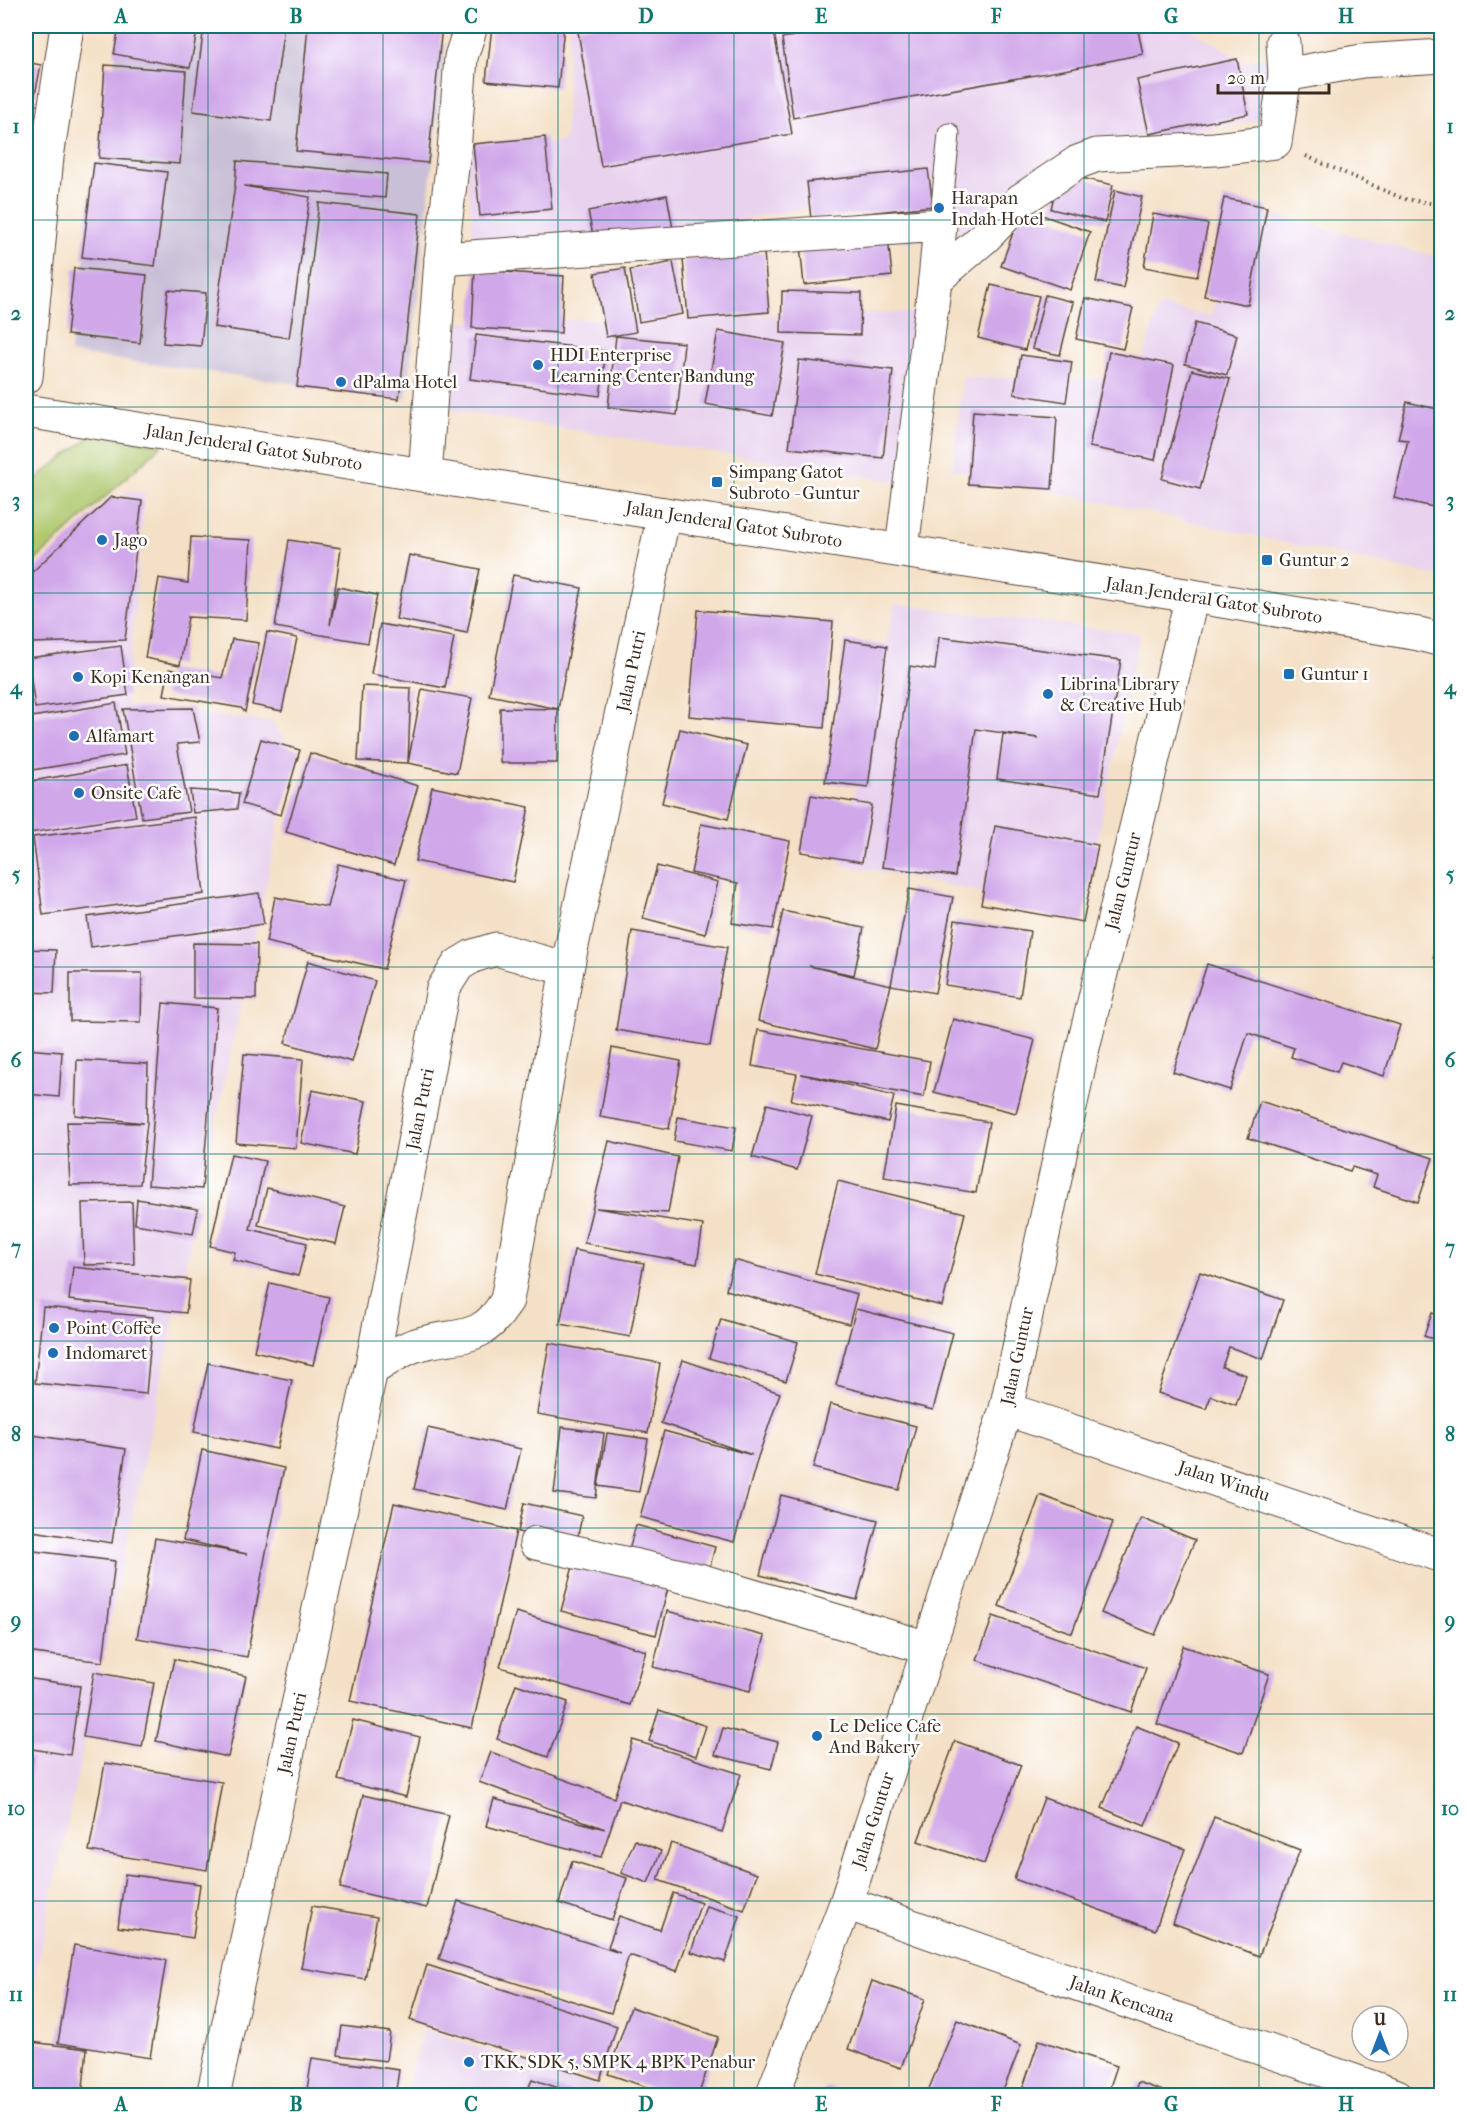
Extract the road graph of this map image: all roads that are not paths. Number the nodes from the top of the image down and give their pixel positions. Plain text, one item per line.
1 (67, 26) edge
2 (471, 26) edge
3 (1283, 42) dead end
4 (1442, 56) edge
5 (1285, 75) junction
6 (949, 134) dead end
7 (940, 225) junction
8 (441, 259) junction
9 (935, 280) junction
10 (26, 377) edge
11 (26, 411) edge
12 (425, 475) junction
13 (664, 514) junction
14 (902, 549) junction
15 (1192, 596) junction
16 (1442, 640) edge
17 (567, 969) junction
18 (371, 1370) junction
19 (1006, 1409) junction
20 (536, 1543) dead end
21 (1442, 1556) edge
22 (928, 1648) junction
23 (846, 1902) junction
24 (213, 2096) edge
25 (772, 2096) edge
26 (1397, 2096) edge

1 - 10 street
2 - 8 street
3 - 5 street
4 - 5 street
5 - 9 street
6 - 7 lane
7 - 8 street
7 - 9 street
8 - 12 street
9 - 14 street
11 - 12 street, Jalan Jenderal Gatot Subroto
12 - 13 street, Jalan Jenderal Gatot Subroto
13 - 14 street, Jalan Jenderal Gatot Subroto
13 - 17 street, Jalan Putri
14 - 15 street, Jalan Jenderal Gatot Subroto
15 - 16 street, Jalan Jenderal Gatot Subroto
15 - 19 street, Jalan Guntur
17 - 18 street, Jalan Putri
17 - 18 street, Jalan Putri
18 - 24 street, Jalan Putri
19 - 21 street, Jalan Windu
19 - 22 street, Jalan Guntur
20 - 22 street
22 - 23 street, Jalan Guntur
23 - 25 street, Jalan Guntur
23 - 26 street, Jalan Kencana

